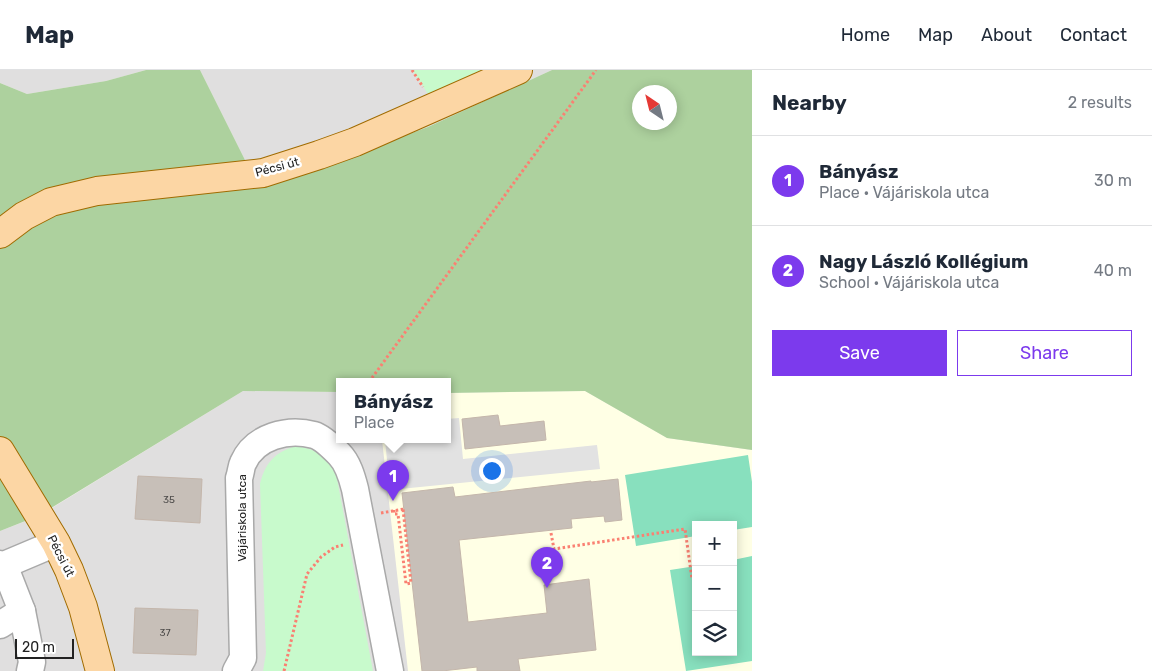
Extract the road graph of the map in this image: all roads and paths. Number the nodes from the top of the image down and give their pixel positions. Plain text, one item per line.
1 (518, 70) edge
2 (596, 70) edge
3 (0, 234) edge
4 (372, 378) edge
5 (2, 462) edge
6 (403, 509) joint
7 (551, 533) dead end
8 (365, 539) junction
9 (56, 543) junction
10 (2, 565) edge
11 (692, 579) dead end
12 (22, 611) junction
13 (0, 625) edge
14 (30, 671) edge
15 (100, 671) edge
16 (236, 671) edge
17 (284, 671) edge
18 (390, 671) edge

1 - 3 main road, Pécsi út
2 - 4 path
5 - 9 main road, Pécsi út
6 - 6 path
7 - 11 path
8 - 16 street, Vájáriskola utca
8 - 17 path
8 - 18 street, Vájáriskola utca
9 - 10 street
9 - 15 main road, Pécsi út
10 - 12 street
12 - 13 street
12 - 14 street

